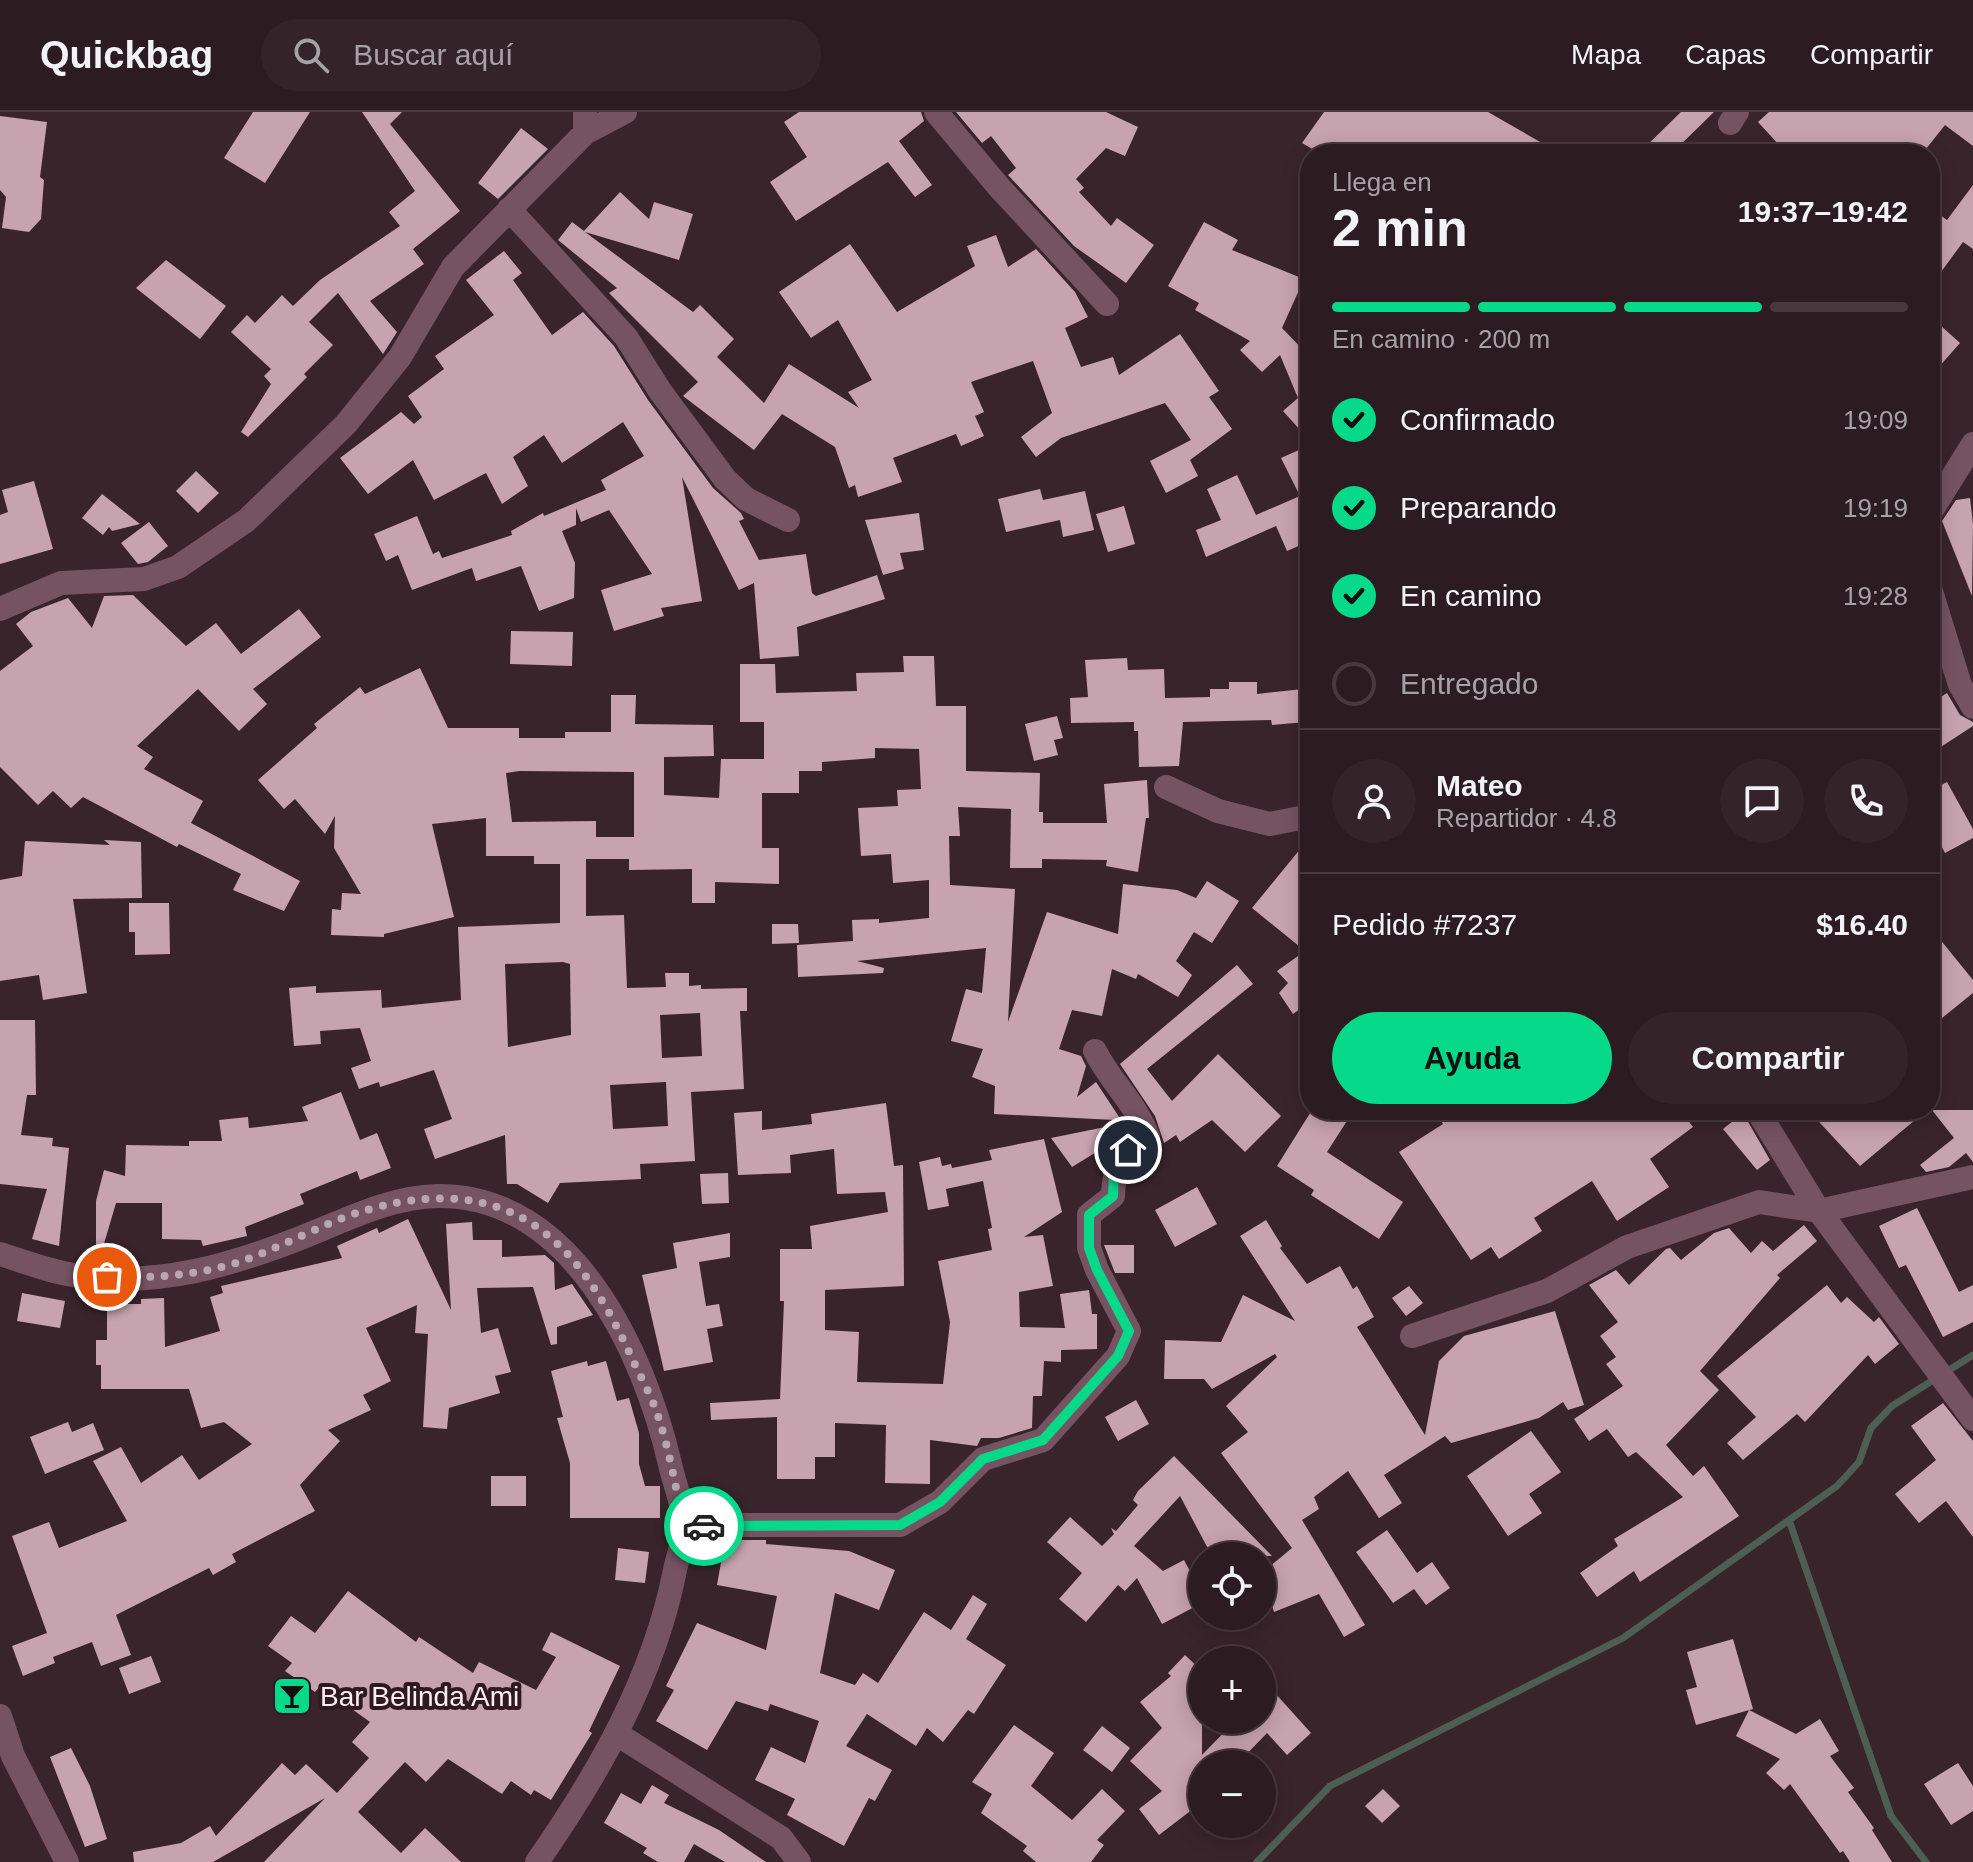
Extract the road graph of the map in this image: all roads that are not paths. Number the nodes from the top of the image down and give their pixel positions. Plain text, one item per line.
1 (625, 112) edge
2 (936, 112) edge
3 (585, 123) edge
4 (509, 209) junction
5 (1107, 304) dead end
6 (1973, 444) edge
7 (1940, 497) edge
8 (788, 520) dead end
9 (0, 609) edge
10 (1940, 620) edge
11 (1973, 707) edge
12 (1166, 787) dead end
13 (1300, 818) edge
14 (1095, 1051) dead end
15 (1763, 1120) edge
16 (1973, 1177) edge
17 (1819, 1211) junction
18 (0, 1254) edge
19 (1412, 1336) dead end
20 (1973, 1419) edge
21 (684, 1525) junction
22 (0, 1716) edge
23 (617, 1734) junction
24 (67, 1862) edge
25 (537, 1862) edge
26 (799, 1862) edge

1 - 3 street
2 - 5 street
3 - 4 street
4 - 8 street
4 - 9 street
6 - 7 street
10 - 11 street
12 - 13 street
14 - 21 street
15 - 17 street
16 - 17 street
17 - 19 street
17 - 20 street
18 - 21 street
21 - 23 street
22 - 24 street
23 - 25 street
23 - 26 street

